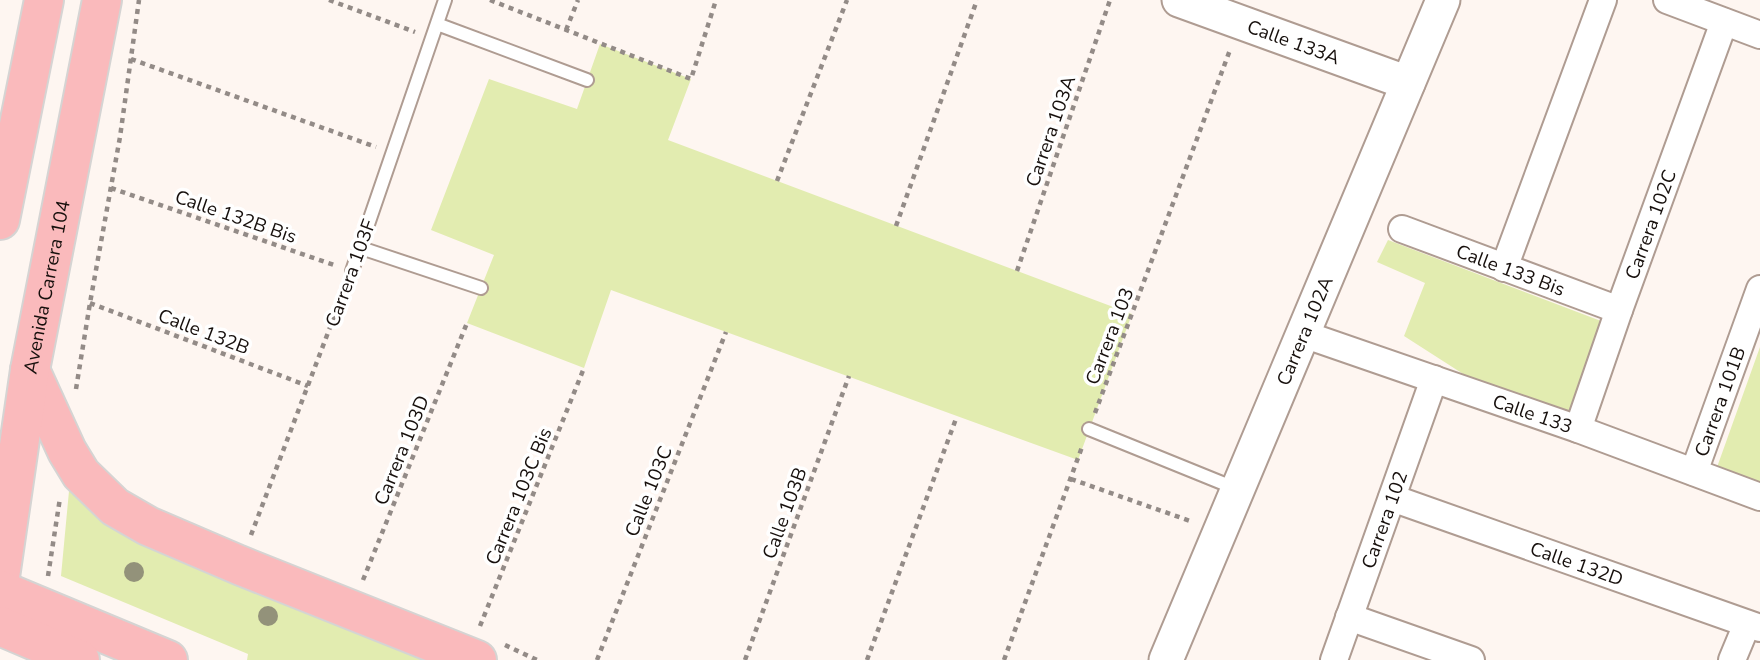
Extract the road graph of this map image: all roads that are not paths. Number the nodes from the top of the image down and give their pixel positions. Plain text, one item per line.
1 (44, 0) edge
2 (102, 0) edge
3 (445, 0) edge
4 (1178, 0) edge
5 (1443, 0) edge
6 (1603, 0) edge
7 (1667, 0) edge
8 (1724, 22) junction
9 (437, 24) junction
10 (1760, 35) edge
11 (587, 80) dead end
12 (1408, 83) junction
13 (0, 220) edge
14 (1402, 229) dead end
15 (361, 248) junction
16 (1504, 268) junction
17 (352, 271) road end
18 (481, 288) dead end
19 (1760, 289) edge
20 (1619, 310) junction
21 (1303, 334) junction
22 (30, 370) junction
23 (1434, 379) junction
24 (1089, 429) road end
25 (1578, 429) junction
26 (1694, 472) junction
27 (1237, 489) junction
28 (1760, 497) edge
29 (1392, 498) junction
30 (0, 577) edge
31 (0, 590) edge
32 (1349, 617) junction
33 (0, 626) edge
34 (1754, 626) edge
35 (477, 647) edge
36 (80, 660) edge
37 (168, 660) edge
38 (1166, 660) edge
39 (1334, 660) edge
40 (1471, 660) edge
41 (1731, 660) edge

1 - 13 main road
2 - 22 main road, Avenida Carrera 104
3 - 9 lane, Carrera 103F
4 - 12 street, Calle 133A
5 - 12 street, Carrera 102A
6 - 16 street
7 - 8 street
8 - 10 street
8 - 20 street, Carrera 102C
9 - 11 lane
9 - 15 lane, Carrera 103F
12 - 21 street, Carrera 102A
14 - 16 street, Calle 133 Bis
15 - 17 lane, Carrera 103F
15 - 18 lane
16 - 20 street, Calle 133 Bis
19 - 26 street, Carrera 101B
20 - 25 street, Carrera 102C
21 - 23 street, Calle 133
21 - 27 street, Carrera 102A
22 - 30 main road, Avenida Carrera 104
22 - 35 main road
23 - 25 street, Calle 133
23 - 29 street, Carrera 102
24 - 27 lane
25 - 26 street, Calle 133
26 - 28 street, Calle 133
27 - 38 street, Carrera 102A
29 - 32 street, Carrera 102
29 - 34 street, Calle 132D
31 - 37 main road
32 - 39 street, Carrera 102
32 - 40 street
33 - 36 main road
34 - 41 street

